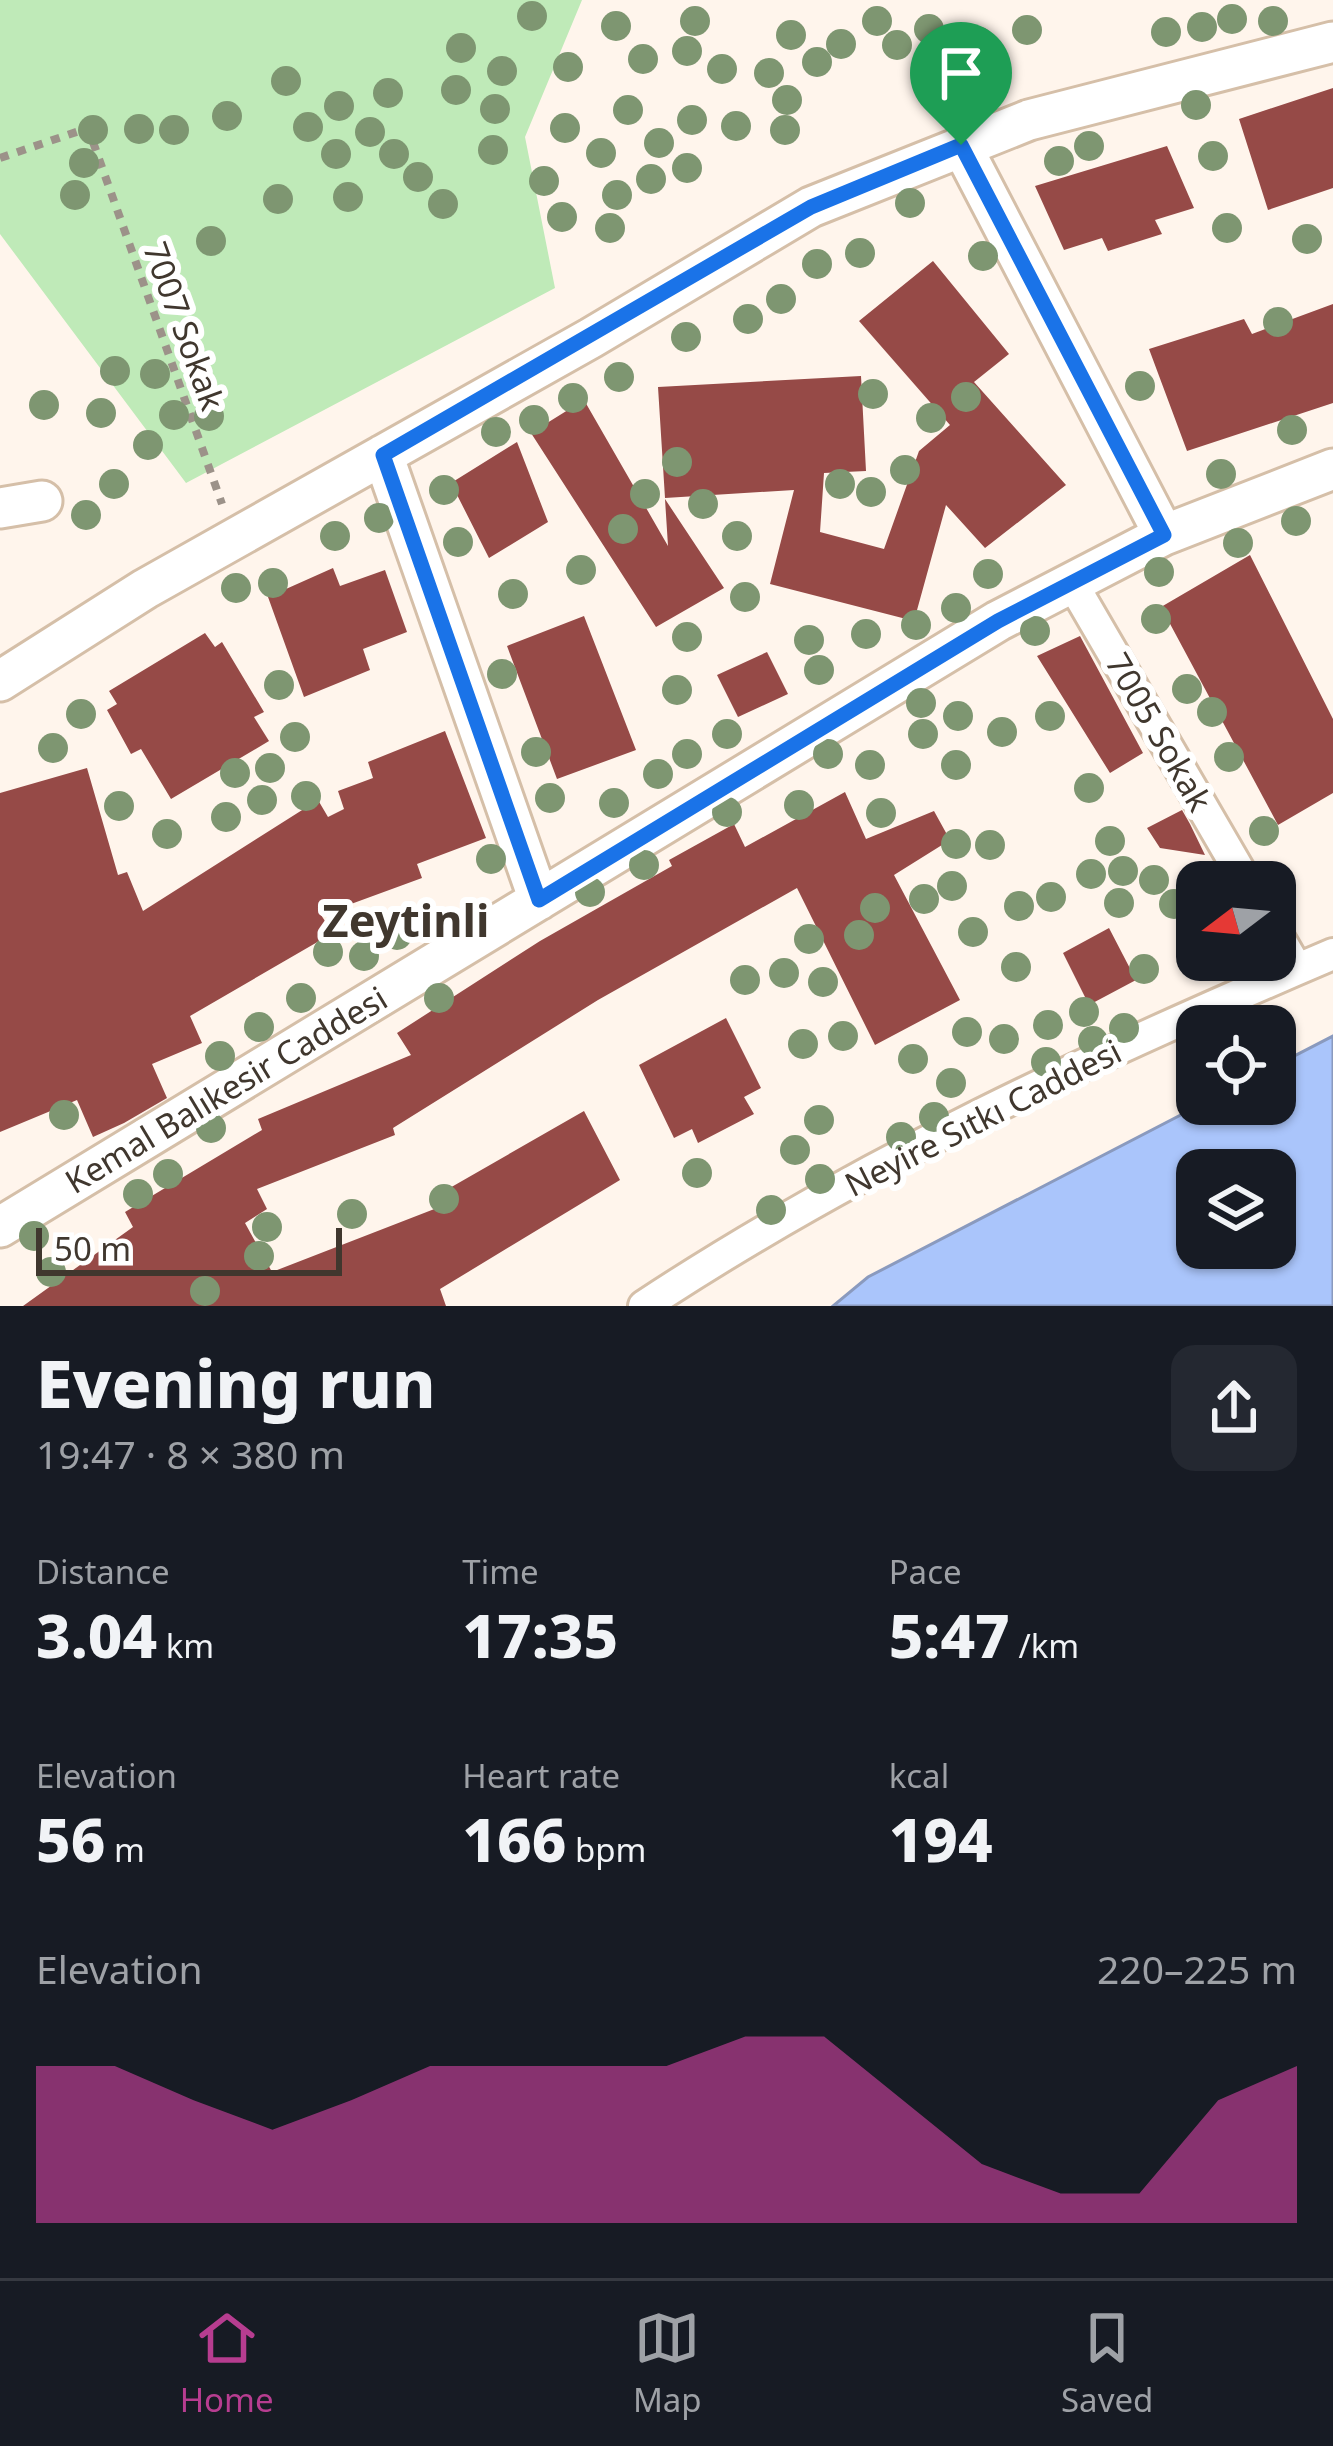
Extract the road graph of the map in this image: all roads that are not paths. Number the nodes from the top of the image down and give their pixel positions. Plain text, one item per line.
1 (1333, 42) edge
2 (961, 145) junction
3 (383, 455) junction
4 (1333, 469) edge
5 (42, 501) dead end
6 (0, 508) edge
7 (1164, 535) junction
8 (1072, 583) junction
9 (0, 681) edge
10 (1234, 861) edge
11 (539, 900) junction
12 (1333, 954) edge
13 (1297, 969) joint
14 (0, 1227) edge
15 (644, 1306) edge

1 - 2 street
2 - 3 street
2 - 7 street
3 - 9 street
3 - 11 street
4 - 7 street, Kemal Balıkesir Caddesi
5 - 6 street
7 - 8 street, Kemal Balıkesir Caddesi
8 - 10 street, 7005 Sokak
8 - 11 street, Kemal Balıkesir Caddesi
11 - 14 street, Kemal Balıkesir Caddesi
12 - 13 street, Neyire Sıtkı Caddesi
13 - 15 street, Neyire Sıtkı Caddesi

